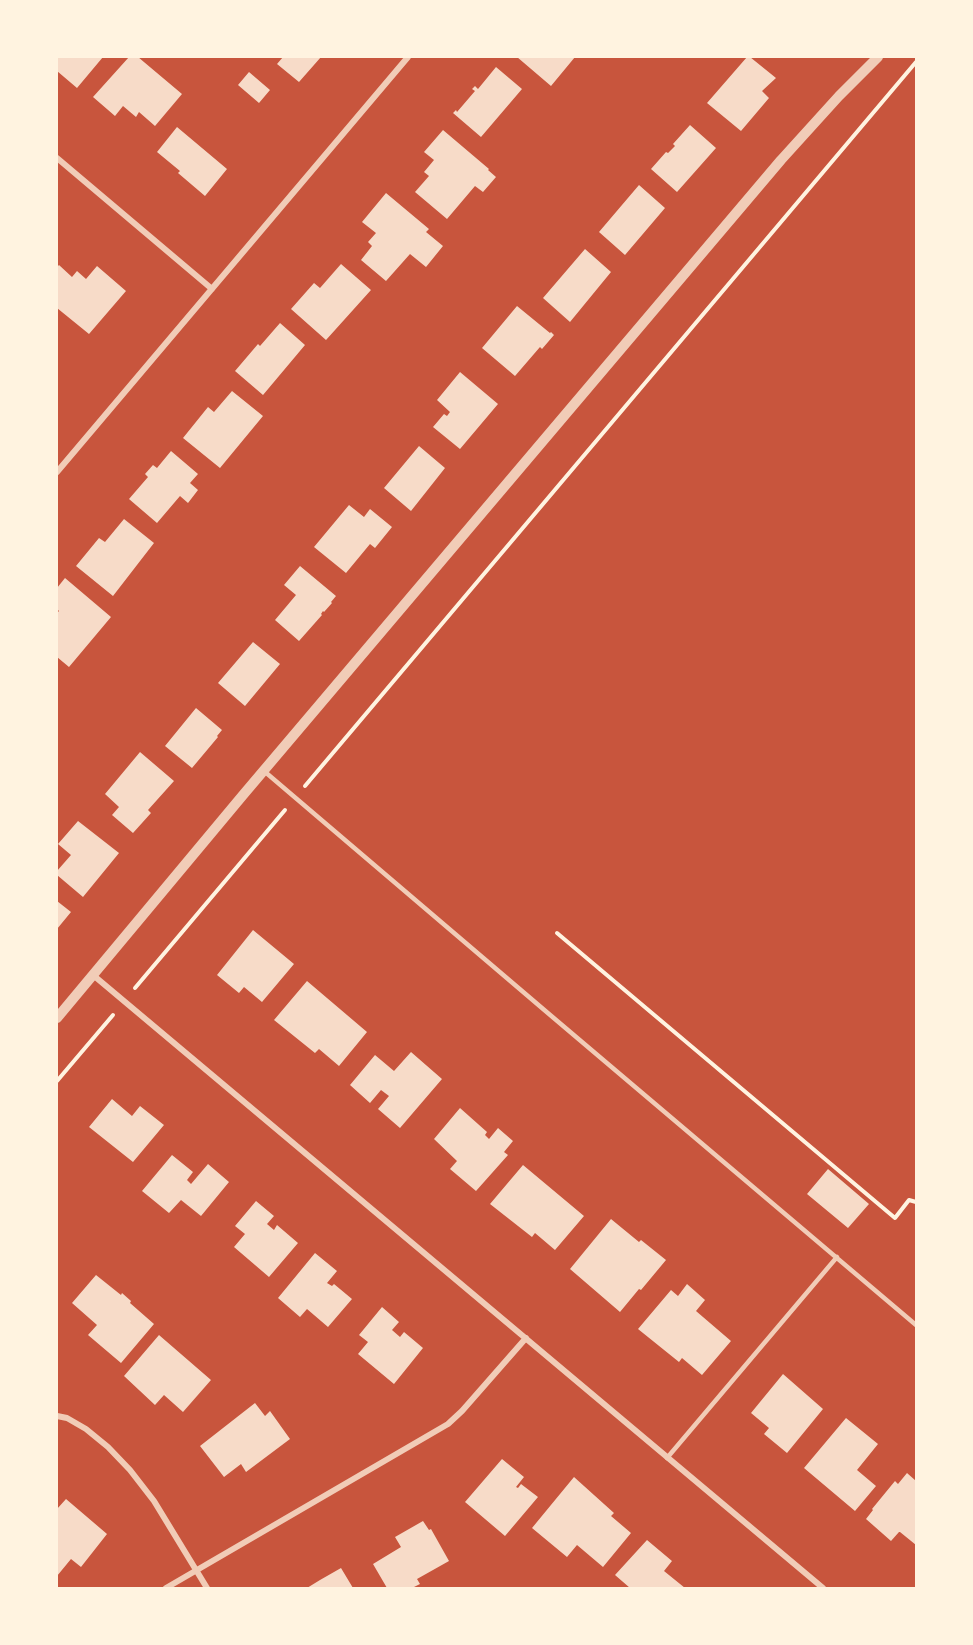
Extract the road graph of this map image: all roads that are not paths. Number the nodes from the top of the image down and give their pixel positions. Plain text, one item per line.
1 (408, 57) edge
2 (878, 57) edge
3 (57, 158) edge
4 (212, 289) junction
5 (57, 472) edge
6 (264, 771) junction
7 (93, 975) junction
8 (57, 1018) edge
9 (837, 1257) junction
10 (916, 1325) edge
11 (526, 1338) junction
12 (57, 1416) edge
13 (667, 1458) junction
14 (196, 1570) junction
15 (166, 1588) edge
16 (207, 1588) edge
17 (823, 1588) edge

1 - 4 street
2 - 6 street
3 - 4 street
4 - 5 street
6 - 7 street
6 - 9 lane
7 - 8 street
7 - 11 street
9 - 10 lane
9 - 13 lane
11 - 13 street
11 - 14 street
12 - 14 street
13 - 17 street
14 - 15 street
14 - 16 street

